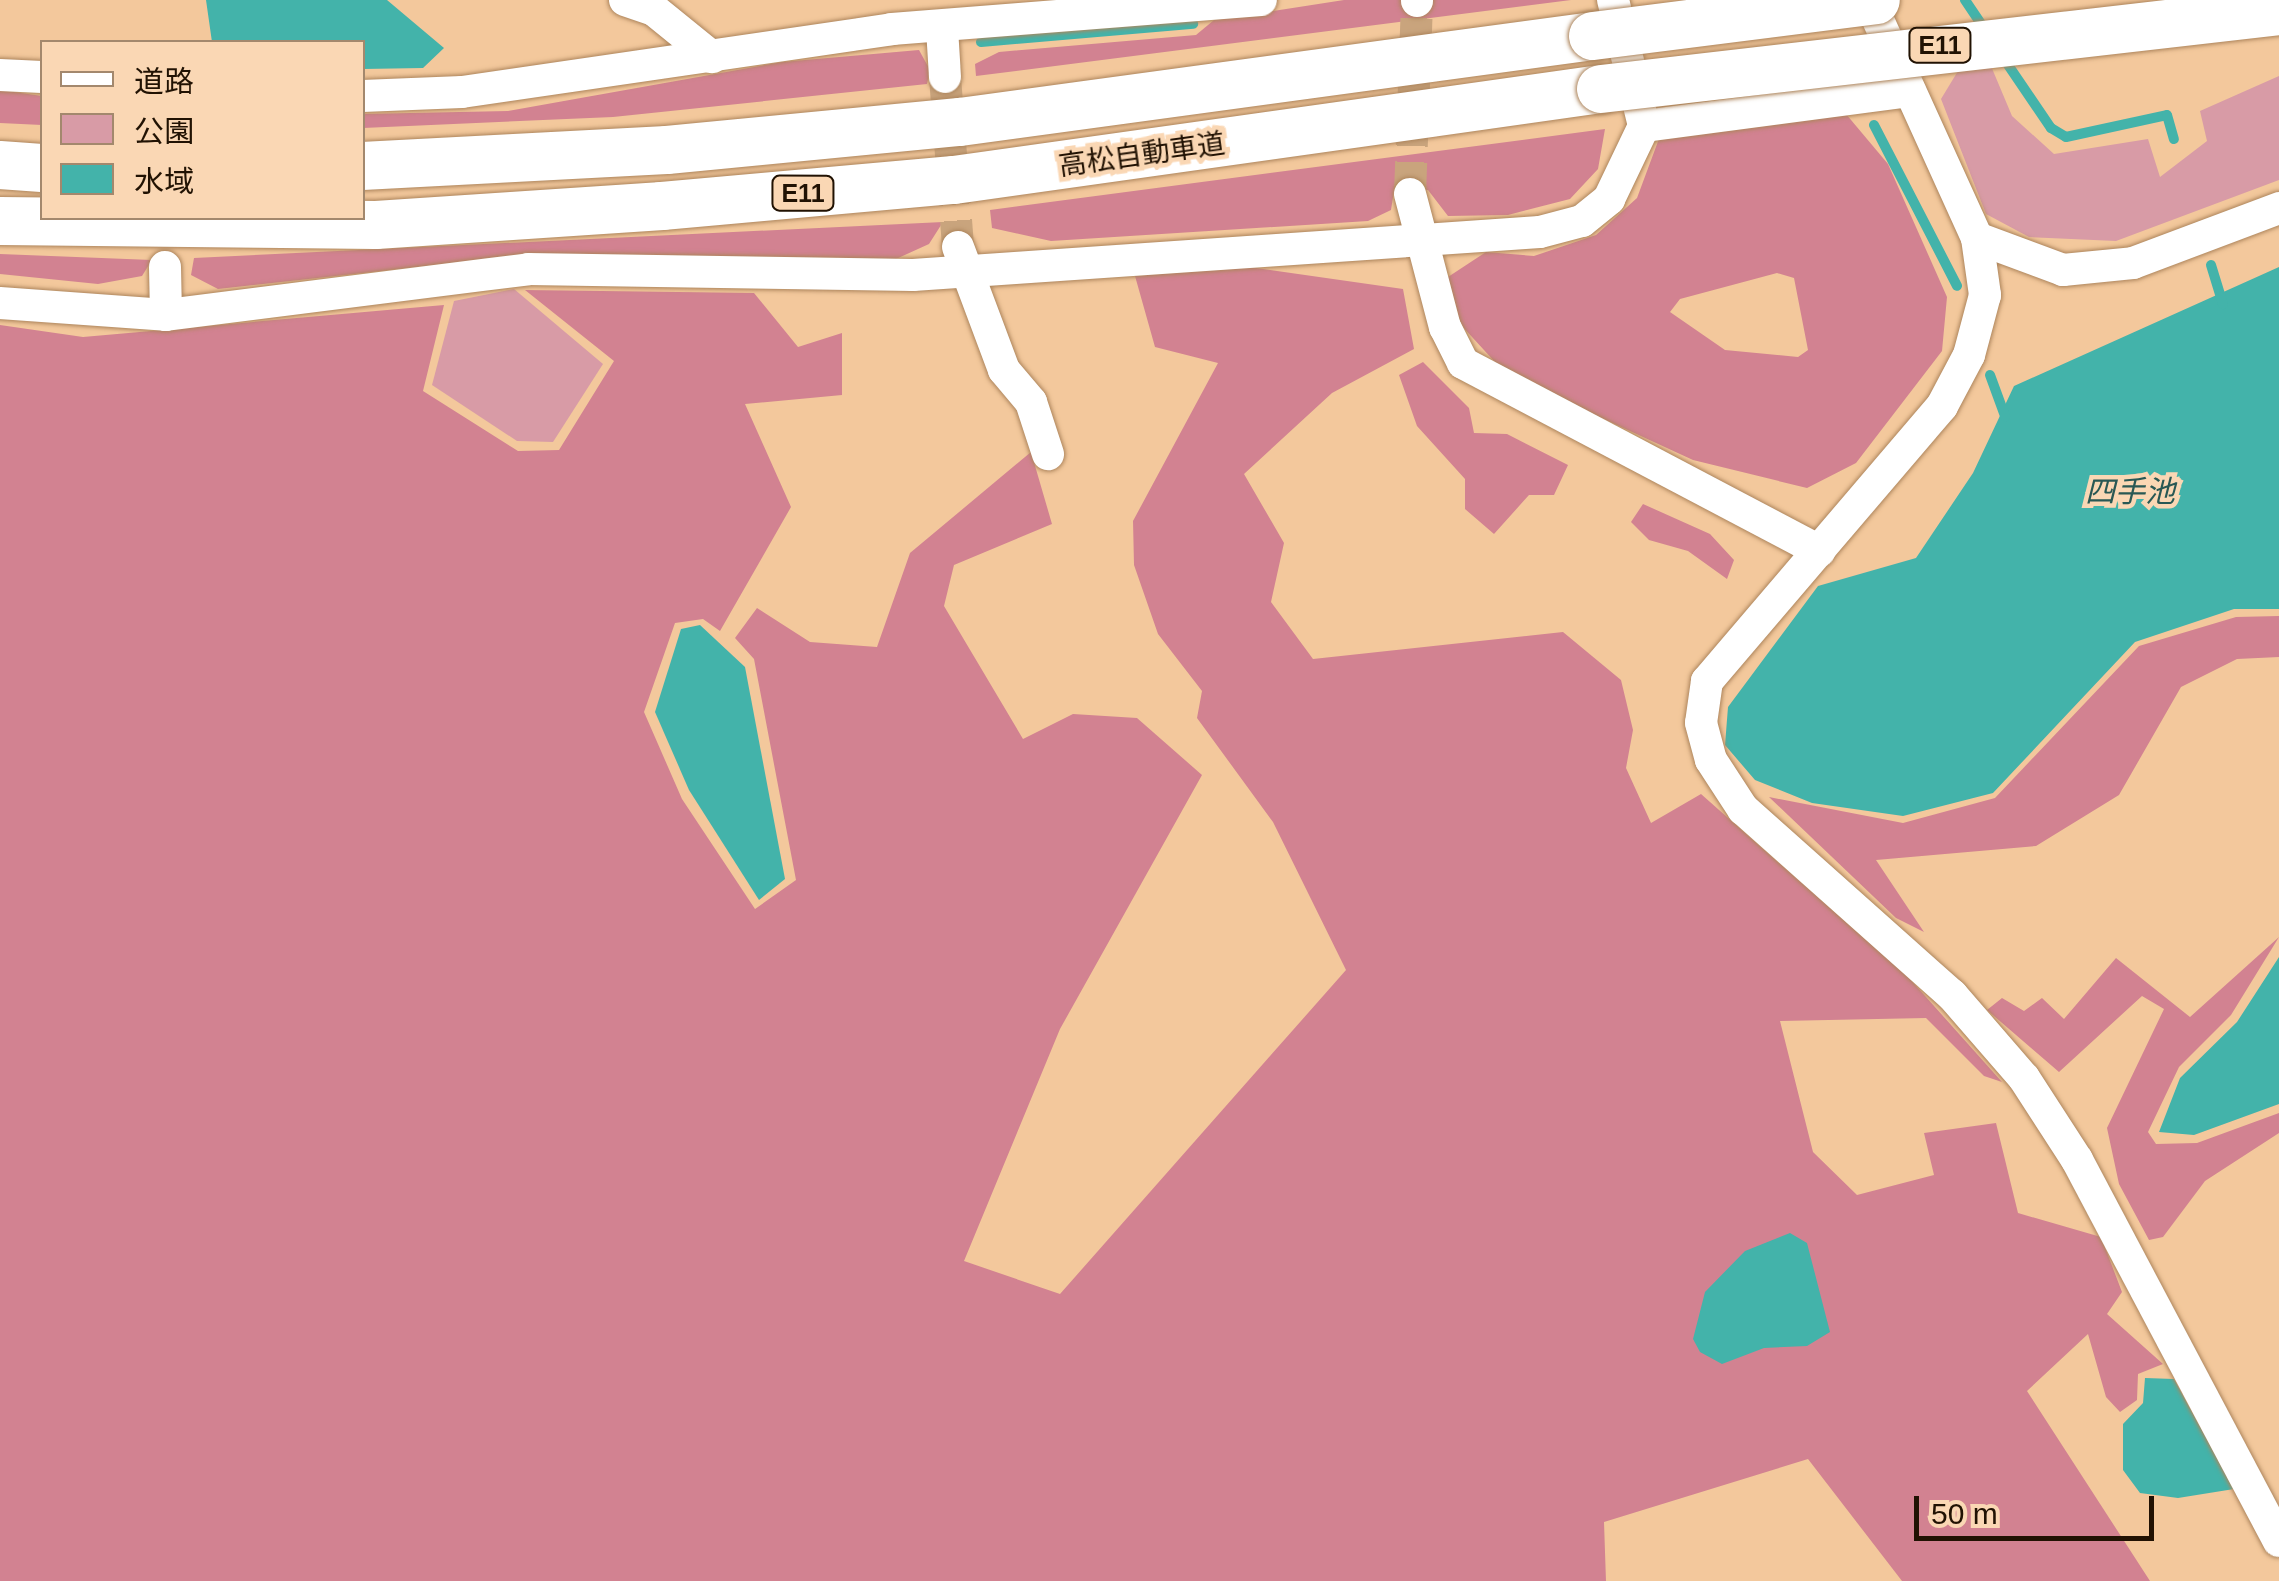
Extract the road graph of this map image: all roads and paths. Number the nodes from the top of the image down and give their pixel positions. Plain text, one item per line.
1 (625, 0) edge
2 (1262, 0) edge
3 (1872, 0) edge
4 (1156, 4) edge
5 (2279, 12) edge
6 (1603, 18) edge
7 (942, 28) junction
8 (712, 56) junction
9 (0, 75) edge
10 (40, 76) edge
11 (945, 77) tunnel mouth
12 (1910, 91) junction
13 (365, 96) edge
14 (1644, 126) junction
15 (0, 165) edge
16 (365, 166) edge
17 (40, 168) edge
18 (1410, 194) tunnel mouth
19 (2279, 208) edge
20 (0, 221) edge
21 (1423, 238) junction
22 (1977, 238) junction
23 (960, 259) junction
24 (165, 267) dead end
25 (0, 302) edge
26 (166, 315) junction
27 (1048, 454) dead end
28 (1820, 552) junction
29 (2279, 1542) edge

1 - 8 street
2 - 4 street
3 - 6 highway, 高松自動車道 / E11, bridge
3 - 12 street
4 - 7 street
5 - 20 highway, 高松自動車道 / E11, bridge
6 - 14 street
6 - 16 highway, 高松自動車道 / E11
7 - 8 street
7 - 11 street
8 - 13 street
9 - 10 street
12 - 14 street
12 - 22 street
14 - 21 street
15 - 17 highway
18 - 21 street
19 - 22 street
21 - 23 street
21 - 28 street
22 - 28 street
23 - 26 street
23 - 27 street
24 - 26 street
25 - 26 street
28 - 29 street

